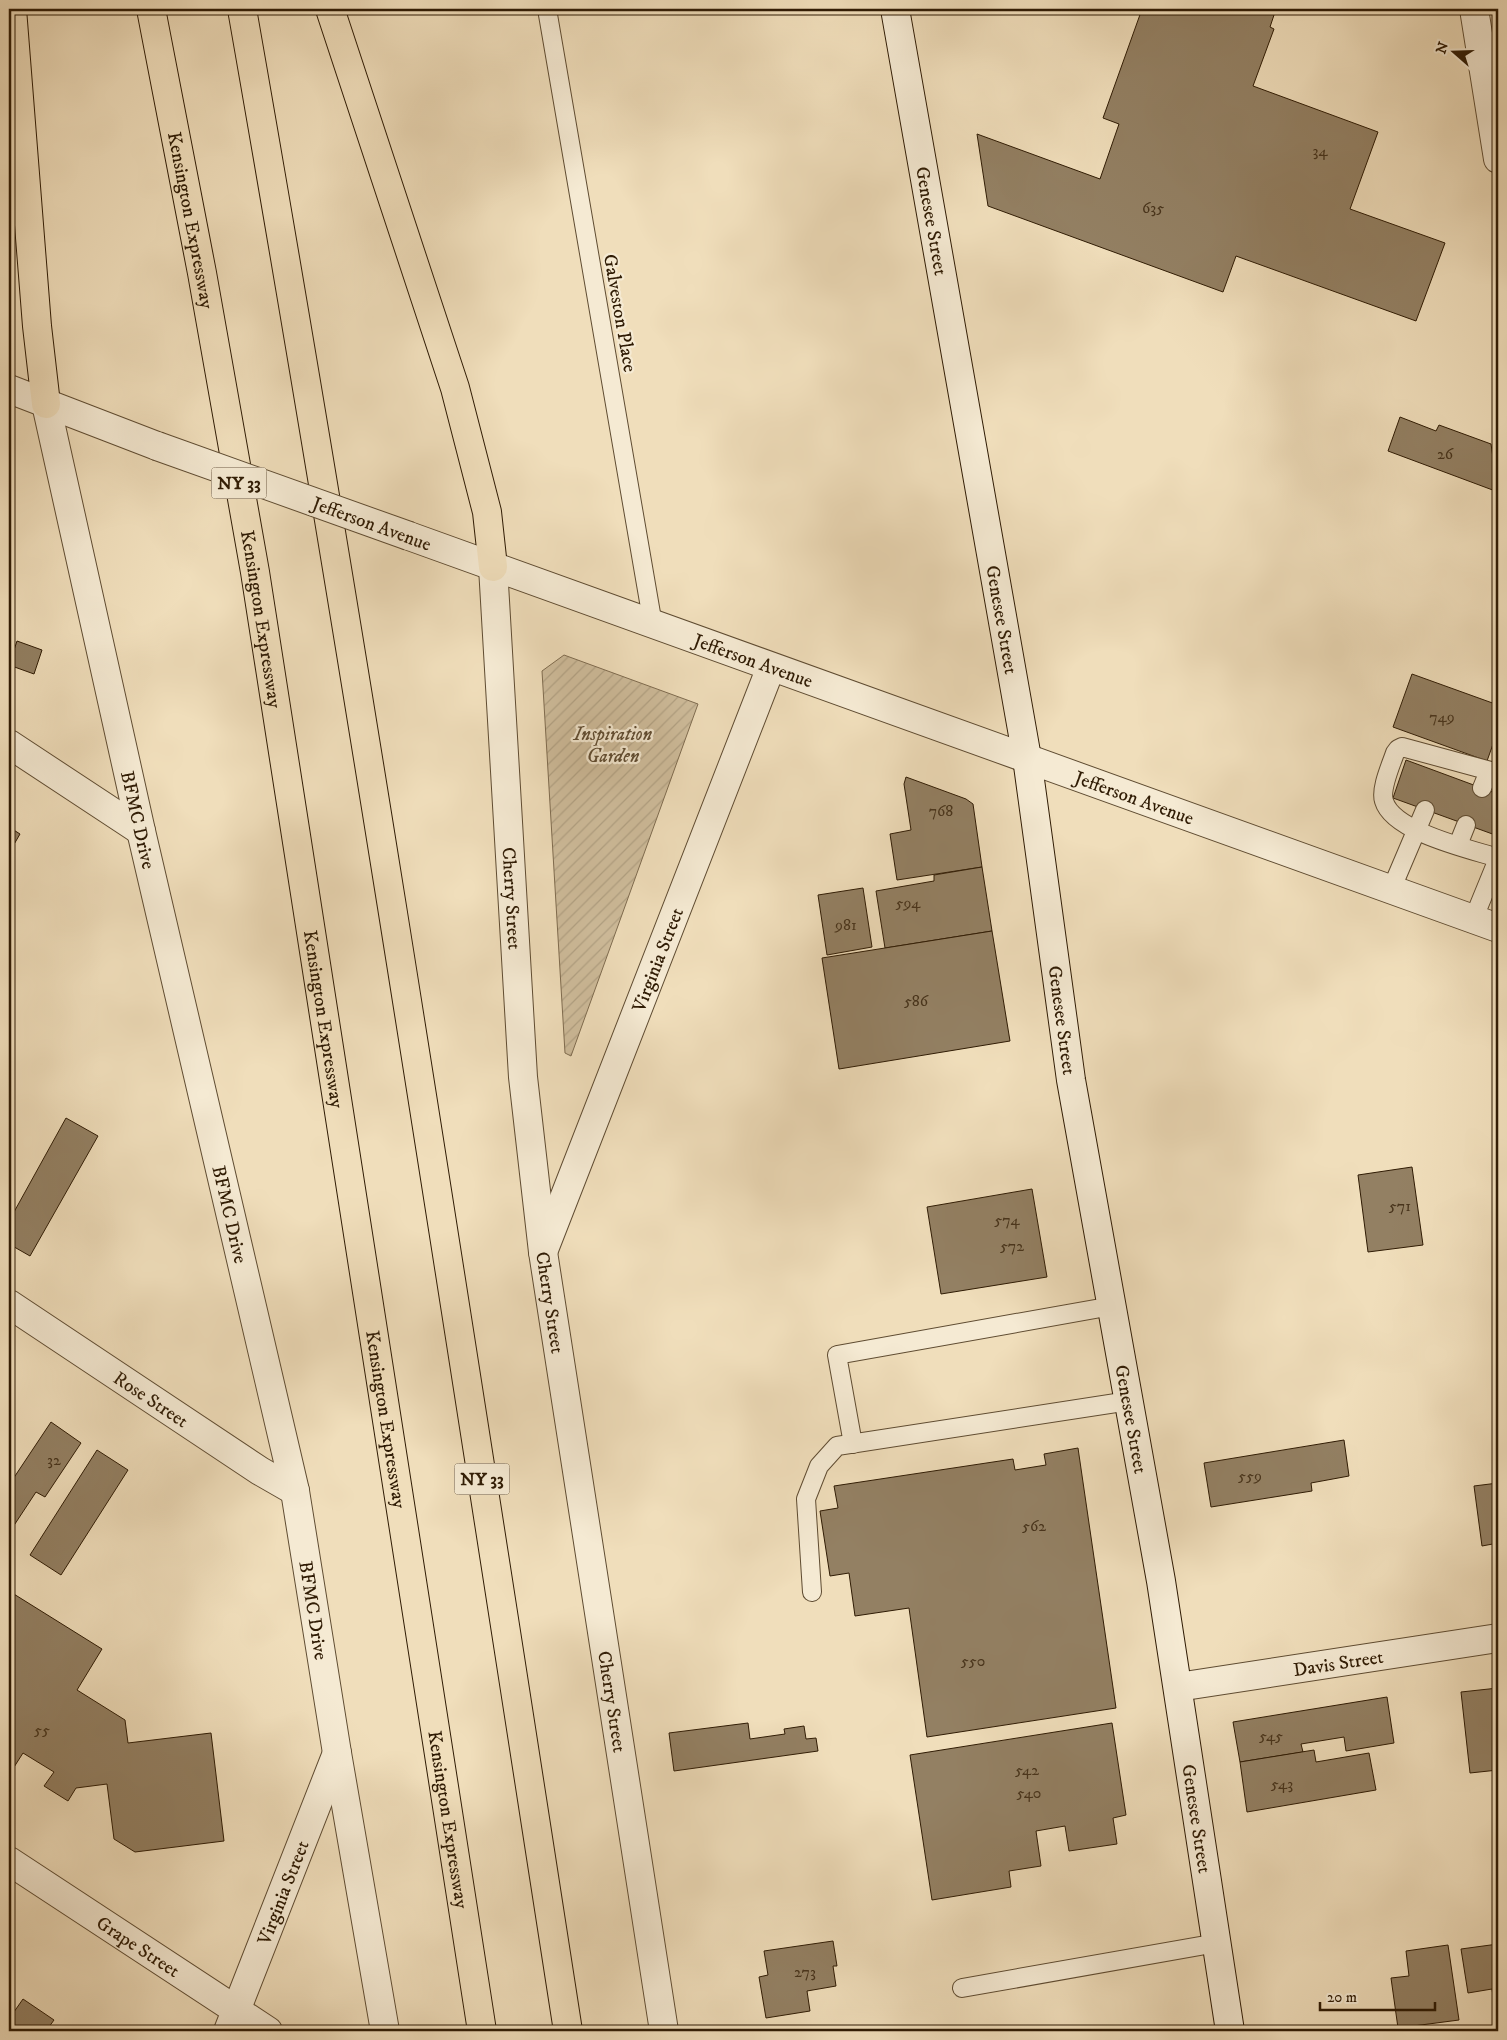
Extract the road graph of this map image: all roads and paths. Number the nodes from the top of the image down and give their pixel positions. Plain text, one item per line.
1 (12, 9) edge
2 (151, 9) edge
3 (242, 9) edge
4 (330, 9) edge
5 (547, 9) edge
6 (895, 9) edge
7 (1474, 9) edge
8 (1498, 159) edge
9 (9, 389) edge
10 (46, 404) junction
11 (493, 567) junction
12 (653, 625) junction
13 (771, 667) junction
14 (9, 744) edge
15 (1027, 758) junction
16 (1494, 772) edge
17 (1482, 788) dead end
18 (1425, 810) dead end
19 (1466, 825) dead end
20 (141, 831) junction
21 (1417, 832) junction
22 (1458, 845) junction
23 (1498, 858) edge
24 (1391, 890) junction
25 (1486, 924) edge
26 (543, 1252) junction
27 (9, 1304) edge
28 (1112, 1306) junction
29 (1129, 1401) junction
30 (854, 1444) junction
31 (294, 1491) junction
32 (812, 1592) dead end
33 (1498, 1638) edge
34 (1178, 1688) junction
35 (337, 1753) junction
36 (9, 1861) edge
37 (1217, 1943) junction
38 (962, 1988) dead end
39 (232, 2021) edge
40 (268, 2031) edge
41 (384, 2031) edge
42 (482, 2031) edge
43 (568, 2031) edge
44 (664, 2031) edge
45 (1230, 2031) edge

1 - 10 highway
2 - 42 highway, Kensington Expressway / NY 33
3 - 43 highway, NY 33
4 - 11 highway
5 - 12 lane, Galveston Place
6 - 15 street, Genesee Street
7 - 8 street
9 - 10 street, Jefferson Avenue
10 - 11 street, Jefferson Avenue, bridge
10 - 20 street, BFMC Drive
11 - 12 street, Jefferson Avenue
11 - 26 street, Cherry Street
12 - 13 street, Jefferson Avenue
13 - 15 street, Jefferson Avenue
13 - 26 street, Virginia Street
14 - 20 street
15 - 24 street, Jefferson Avenue
15 - 28 street, Genesee Street
16 - 17 lane
16 - 21 lane
18 - 21 lane
19 - 22 lane
20 - 31 street, BFMC Drive
21 - 22 lane
21 - 24 lane
22 - 23 lane
23 - 25 lane
24 - 25 street, Jefferson Avenue
26 - 44 street, Cherry Street
27 - 31 street, Rose Street
28 - 29 street, Genesee Street
28 - 30 lane
29 - 30 lane
29 - 34 street, Genesee Street
30 - 32 lane
31 - 35 street, BFMC Drive
33 - 34 street, Davis Street
34 - 37 street, Genesee Street
35 - 39 street, Virginia Street
35 - 41 street, BFMC Drive
36 - 39 street, Grape Street
37 - 38 lane
37 - 45 street, Genesee Street
39 - 40 street, Grape Street

